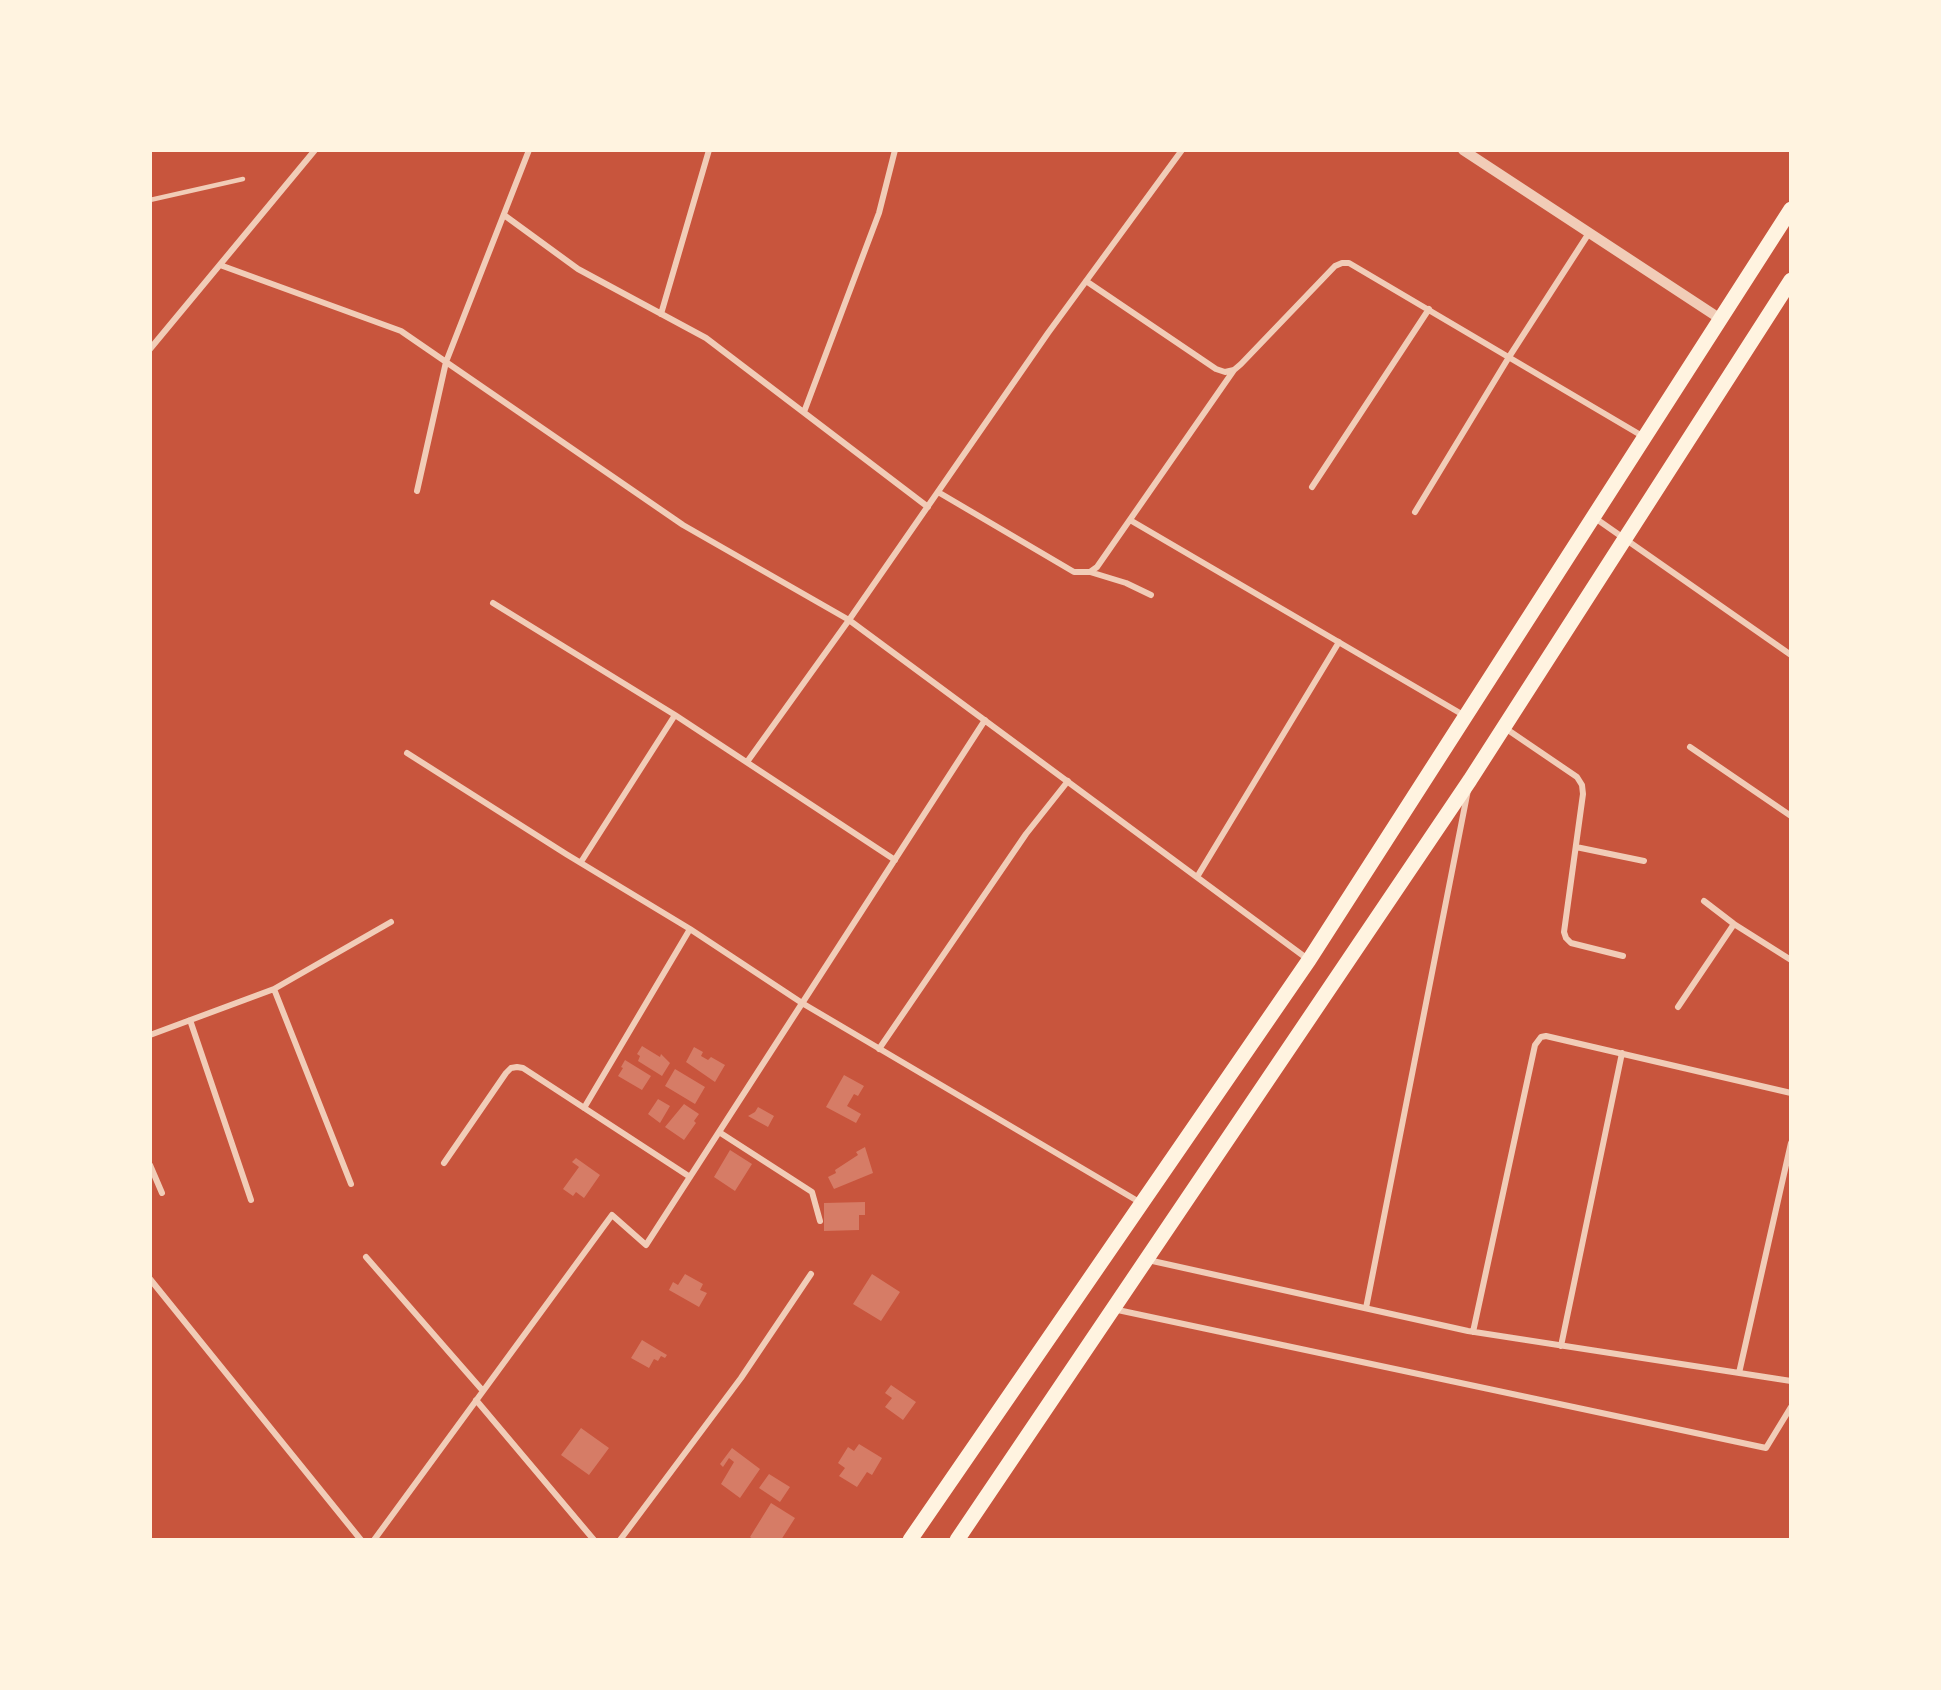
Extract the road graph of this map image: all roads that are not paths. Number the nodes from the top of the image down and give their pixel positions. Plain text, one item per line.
1 (315, 150) edge
2 (529, 150) edge
3 (709, 150) edge
4 (895, 150) edge
5 (1182, 150) edge
6 (1463, 150) edge
7 (243, 179) dead end
8 (150, 200) edge
9 (1791, 209) edge
10 (504, 215) junction
11 (1590, 232) junction
12 (220, 265) junction
13 (1791, 280) edge
14 (1086, 281) junction
15 (1428, 309) junction
16 (661, 314) junction
17 (1719, 318) junction
18 (150, 349) edge
19 (1509, 357) junction
20 (446, 362) junction
21 (1234, 370) junction
22 (804, 412) junction
23 (1645, 438) junction
24 (1311, 487) dead end
25 (417, 491) dead end
26 (939, 492) junction
27 (928, 507) junction
28 (1415, 512) dead end
29 (1593, 517) junction
30 (1130, 520) junction
31 (1625, 539) junction
32 (1090, 572) junction
33 (1150, 595) dead end
34 (493, 603) dead end
35 (849, 620) junction
36 (1339, 642) junction
37 (1791, 655) edge
38 (675, 715) junction
39 (1465, 716) junction
40 (985, 720) junction
41 (1504, 727) junction
42 (1690, 747) dead end
43 (407, 753) dead end
44 (747, 762) junction
45 (1470, 780) junction
46 (1068, 781) junction
47 (1791, 816) edge
48 (1576, 847) junction
49 (894, 860) junction
50 (1644, 861) dead end
51 (581, 862) junction
52 (1197, 877) junction
53 (1704, 901) dead end
54 (391, 922) dead end
55 (1734, 924) junction
56 (690, 929) junction
57 (1623, 956) dead end
58 (1309, 960) junction
59 (1791, 960) edge
60 (274, 989) junction
61 (802, 1003) junction
62 (1678, 1007) dead end
63 (190, 1020) junction
64 (150, 1035) edge
65 (879, 1049) junction
66 (1622, 1053) junction
67 (1791, 1093) edge
68 (584, 1108) junction
69 (719, 1132) junction
70 (1791, 1143) edge
71 (444, 1163) dead end
72 (150, 1165) edge
73 (690, 1177) junction
74 (351, 1184) dead end
75 (162, 1193) dead end
76 (251, 1200) dead end
77 (1142, 1204) junction
78 (820, 1221) dead end
79 (366, 1257) dead end
80 (1148, 1260) junction
81 (811, 1274) dead end
82 (150, 1279) edge
83 (1366, 1308) junction
84 (1112, 1309) junction
85 (1473, 1332) junction
86 (1561, 1346) junction
87 (1739, 1373) junction
88 (1791, 1381) edge
89 (483, 1391) junction
90 (476, 1400) junction
91 (1791, 1407) edge
92 (361, 1540) edge
93 (374, 1540) edge
94 (594, 1540) edge
95 (620, 1540) edge
96 (910, 1540) edge
97 (957, 1540) edge

1 - 12 street
2 - 10 street
3 - 16 street
4 - 22 street
5 - 14 street
6 - 11 street
7 - 8 lane
9 - 17 main road
10 - 16 street
10 - 20 street
11 - 17 street
11 - 19 street
12 - 18 street
12 - 20 street
13 - 31 main road
14 - 21 street
14 - 26 street
15 - 19 street
15 - 21 street
15 - 24 street
16 - 22 street
17 - 23 main road
19 - 23 street
19 - 28 street
20 - 25 street
20 - 35 street
21 - 30 street
22 - 27 street
23 - 29 main road
26 - 27 street
26 - 32 street
27 - 35 street
29 - 31 street
29 - 39 main road
30 - 32 street
30 - 36 street
31 - 37 street
31 - 41 main road
32 - 33 street
34 - 38 street
35 - 40 street
35 - 44 street
36 - 39 street
36 - 52 street
38 - 44 street
38 - 51 street
39 - 58 main road
40 - 46 street
40 - 49 street
41 - 45 main road
41 - 48 street
42 - 47 street
43 - 51 street
44 - 49 street
45 - 80 main road
45 - 83 street
46 - 52 street
46 - 65 street
48 - 50 street
48 - 57 street
49 - 61 street
51 - 56 street
52 - 58 street
53 - 55 street
54 - 60 street
55 - 59 street
55 - 62 street
56 - 61 street
56 - 68 street
58 - 77 main road
60 - 63 street
60 - 74 street
61 - 65 street
61 - 69 street
63 - 64 street
63 - 76 street
65 - 77 street
66 - 67 street
66 - 85 street
66 - 86 street
68 - 71 street
68 - 73 street
69 - 73 street
69 - 78 street
70 - 87 street
72 - 75 street
73 - 89 street
77 - 96 main road
79 - 89 street
80 - 83 street
80 - 84 main road
81 - 95 street
82 - 92 street
83 - 85 street
84 - 91 street
84 - 97 main road
85 - 86 street
86 - 87 street
87 - 88 street
89 - 90 street
90 - 93 street
90 - 94 street

